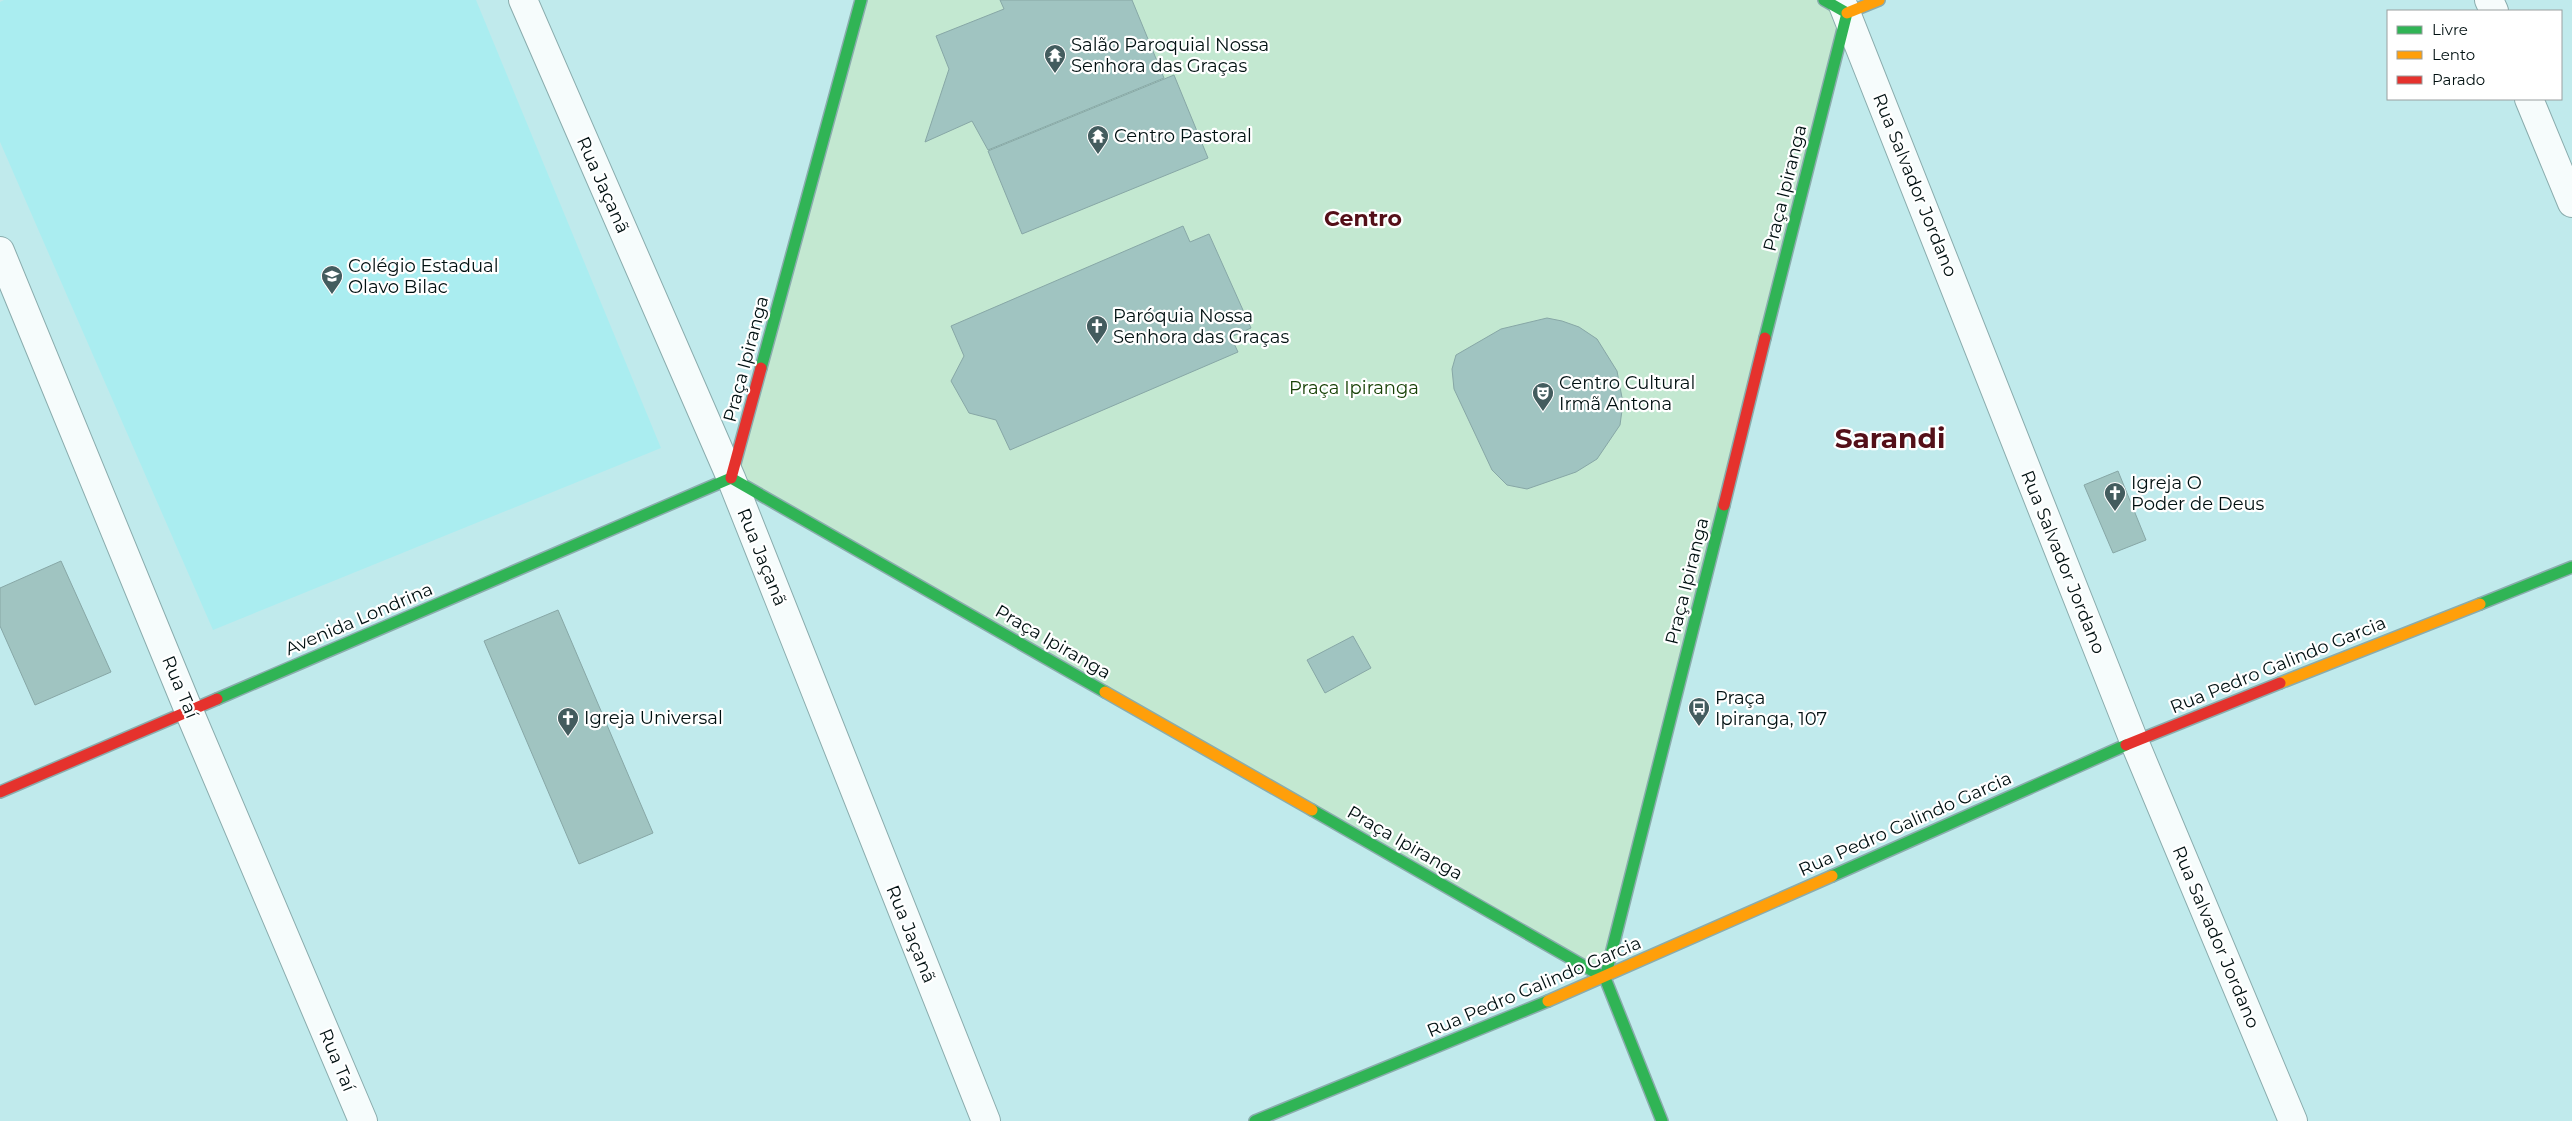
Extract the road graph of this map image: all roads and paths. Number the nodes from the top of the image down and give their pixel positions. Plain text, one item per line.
1 (523, 0) edge
2 (861, 0) edge
3 (1824, 0) edge
4 (1879, 0) edge
5 (1844, 7) edge
6 (2529, 100) edge
7 (2572, 203) edge
8 (0, 251) edge
9 (731, 478) junction
10 (2572, 567) edge
11 (190, 711) junction
12 (2134, 741) junction
13 (0, 792) edge
14 (1604, 978) junction
15 (363, 1121) edge
16 (986, 1121) edge
17 (1255, 1121) edge
18 (1662, 1121) edge
19 (2292, 1121) edge

1 - 9 street, Rua Jaçanã
2 - 9 street, Praça Ipiranga
3 - 5 street
4 - 5 street
5 - 12 street, Rua Salvador Jordano
5 - 14 street, Praça Ipiranga
6 - 7 street
8 - 11 street, Rua Taí
9 - 11 street, Avenida Londrina
9 - 14 street, Praça Ipiranga
9 - 16 street, Rua Jaçanã
10 - 12 street, Rua Pedro Galindo Garcia
11 - 13 street, Avenida Londrina
11 - 15 street, Rua Taí
12 - 14 street, Rua Pedro Galindo Garcia
12 - 19 street, Rua Salvador Jordano
14 - 17 street, Rua Pedro Galindo Garcia
14 - 18 street

